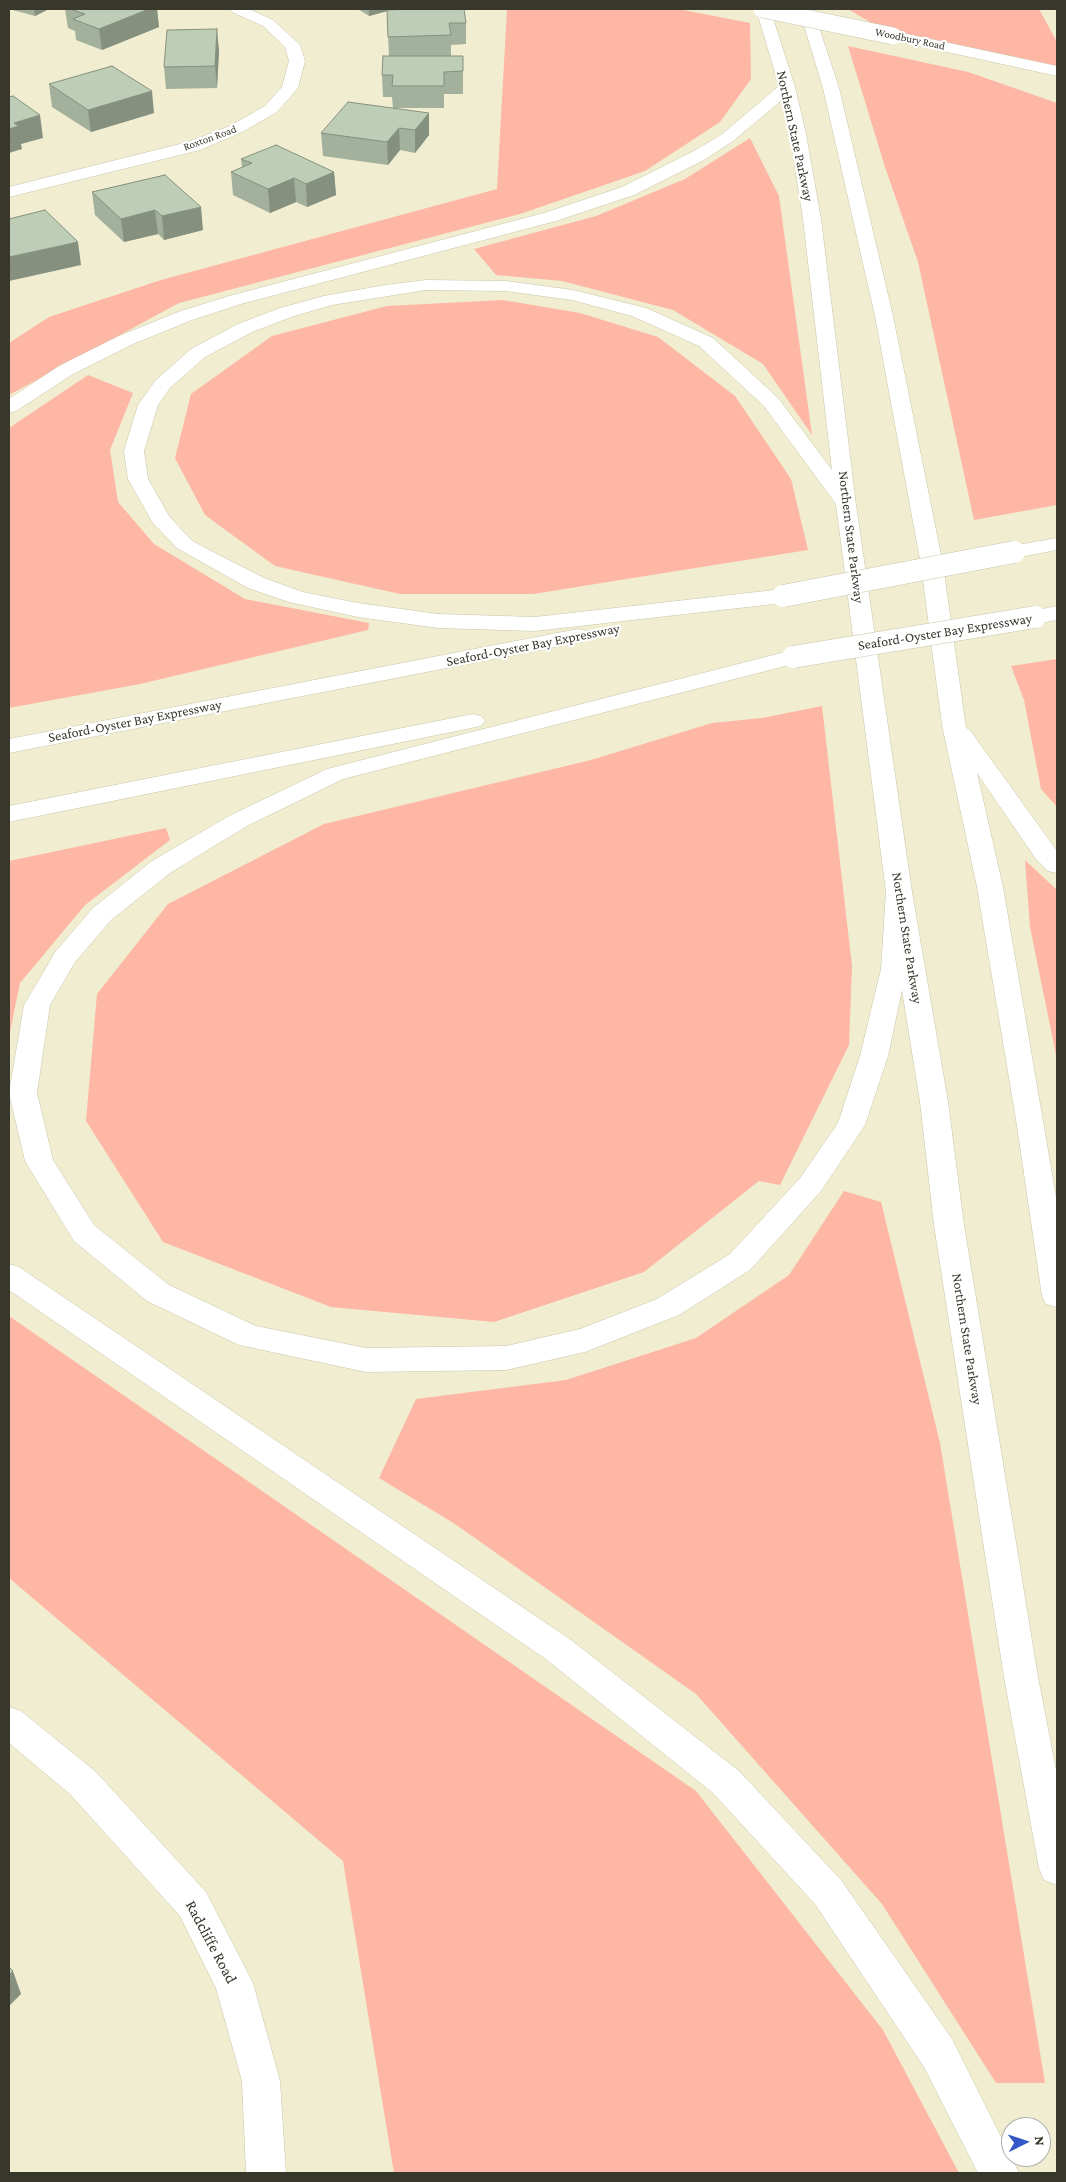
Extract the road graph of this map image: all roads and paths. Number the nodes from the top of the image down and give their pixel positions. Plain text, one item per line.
1 (238, 9) edge
2 (762, 9) edge
3 (806, 9) edge
4 (1057, 71) edge
5 (787, 87) junction
6 (9, 192) edge
7 (9, 406) edge
8 (846, 505) junction
9 (1057, 544) edge
10 (783, 596) junction
11 (1057, 613) edge
12 (793, 657) junction
13 (954, 725) junction
14 (9, 746) edge
15 (9, 814) edge
16 (1057, 865) edge
17 (899, 892) junction
18 (9, 1275) edge
19 (1057, 1296) edge
20 (9, 1722) edge
21 (1057, 1868) edge
22 (266, 2173) edge
23 (999, 2173) edge

1 - 6 main road, Roxton Road
2 - 4 main road, Woodbury Road, bridge
2 - 5 main road, Northern State Parkway
3 - 13 main road
5 - 7 main road
5 - 8 main road, Northern State Parkway
8 - 10 main road
8 - 17 main road, Northern State Parkway
9 - 10 main road, Seaford-Oyster Bay Expressway, bridge
10 - 14 main road, Seaford-Oyster Bay Expressway
11 - 12 main road, Seaford-Oyster Bay Expressway, bridge
12 - 15 main road, Seaford-Oyster Bay Expressway
12 - 17 main road
13 - 16 main road
13 - 19 main road
17 - 21 main road, Northern State Parkway
18 - 23 main road
20 - 22 main road, Radcliffe Road

